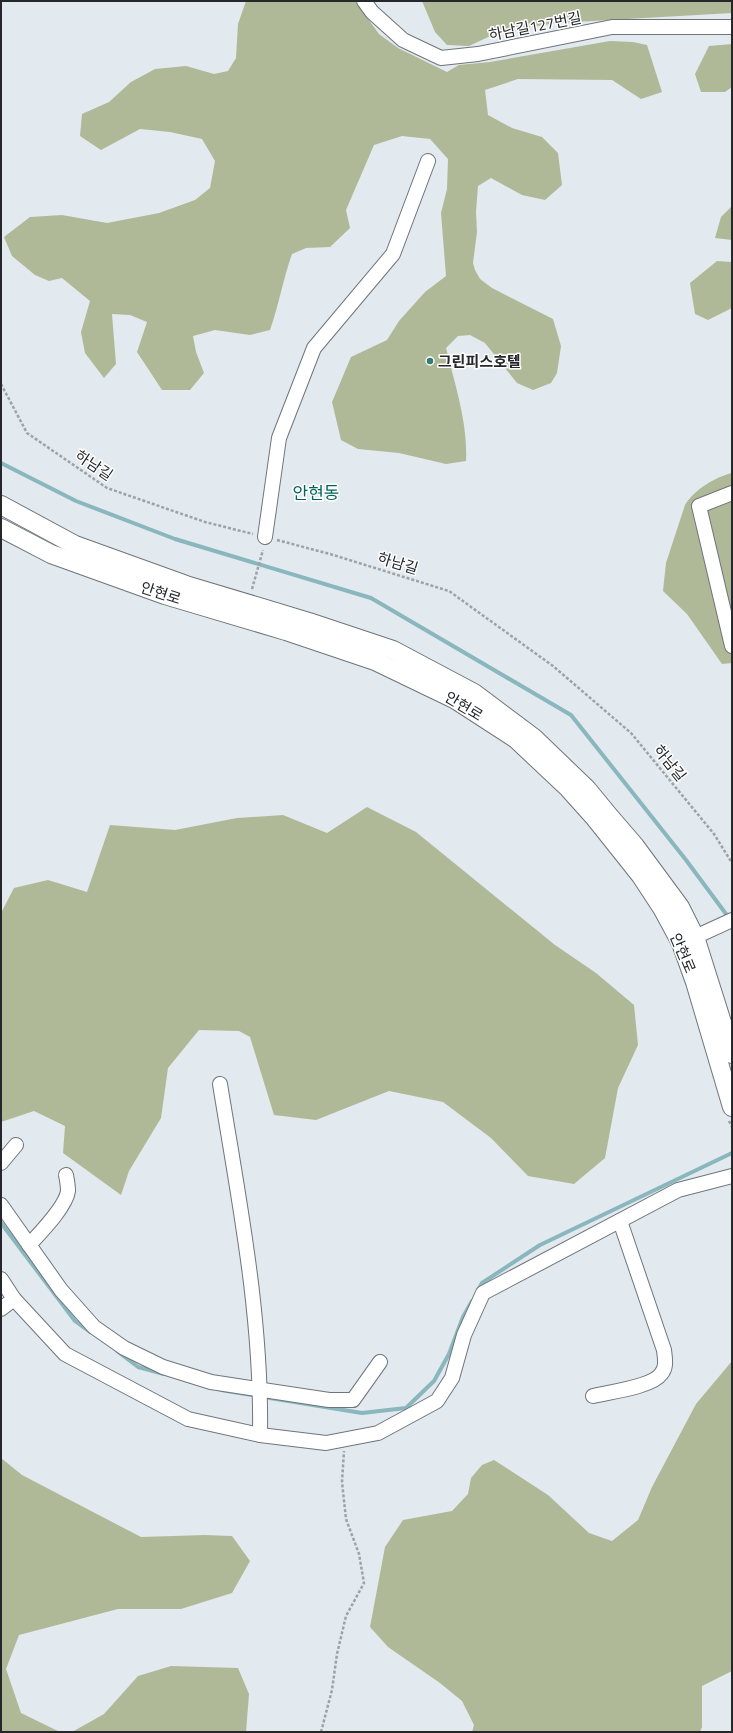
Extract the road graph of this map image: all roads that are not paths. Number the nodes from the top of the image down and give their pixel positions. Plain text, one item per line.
1 (364, 1) edge
2 (732, 27) edge
3 (428, 161) dead end
4 (732, 493) edge
5 (1, 505) edge
6 (1, 528) edge
7 (264, 543) road end
8 (732, 646) edge
9 (732, 920) edge
10 (688, 940) junction
11 (732, 1054) edge
12 (220, 1084) dead end
13 (729, 1111) edge
14 (16, 1145) dead end
15 (1, 1163) edge
16 (66, 1175) dead end
17 (732, 1176) edge
18 (1, 1205) edge
19 (620, 1221) junction
20 (29, 1245) junction
21 (1, 1279) edge
22 (14, 1298) junction
23 (1, 1309) edge
24 (380, 1362) dead end
25 (261, 1395) junction
26 (593, 1396) dead end
27 (260, 1435) junction

1 - 2 street, 하남길127번길
3 - 7 street
4 - 8 street
5 - 10 street, 안현로
6 - 10 street, 안현로
9 - 10 street
10 - 11 street, 안현로
10 - 13 street, 안현로
12 - 25 street
14 - 15 street
16 - 20 street
17 - 19 street
18 - 20 street
19 - 26 street
19 - 27 street
20 - 25 street
21 - 22 street
22 - 23 street
22 - 27 street
24 - 25 street
25 - 27 street

